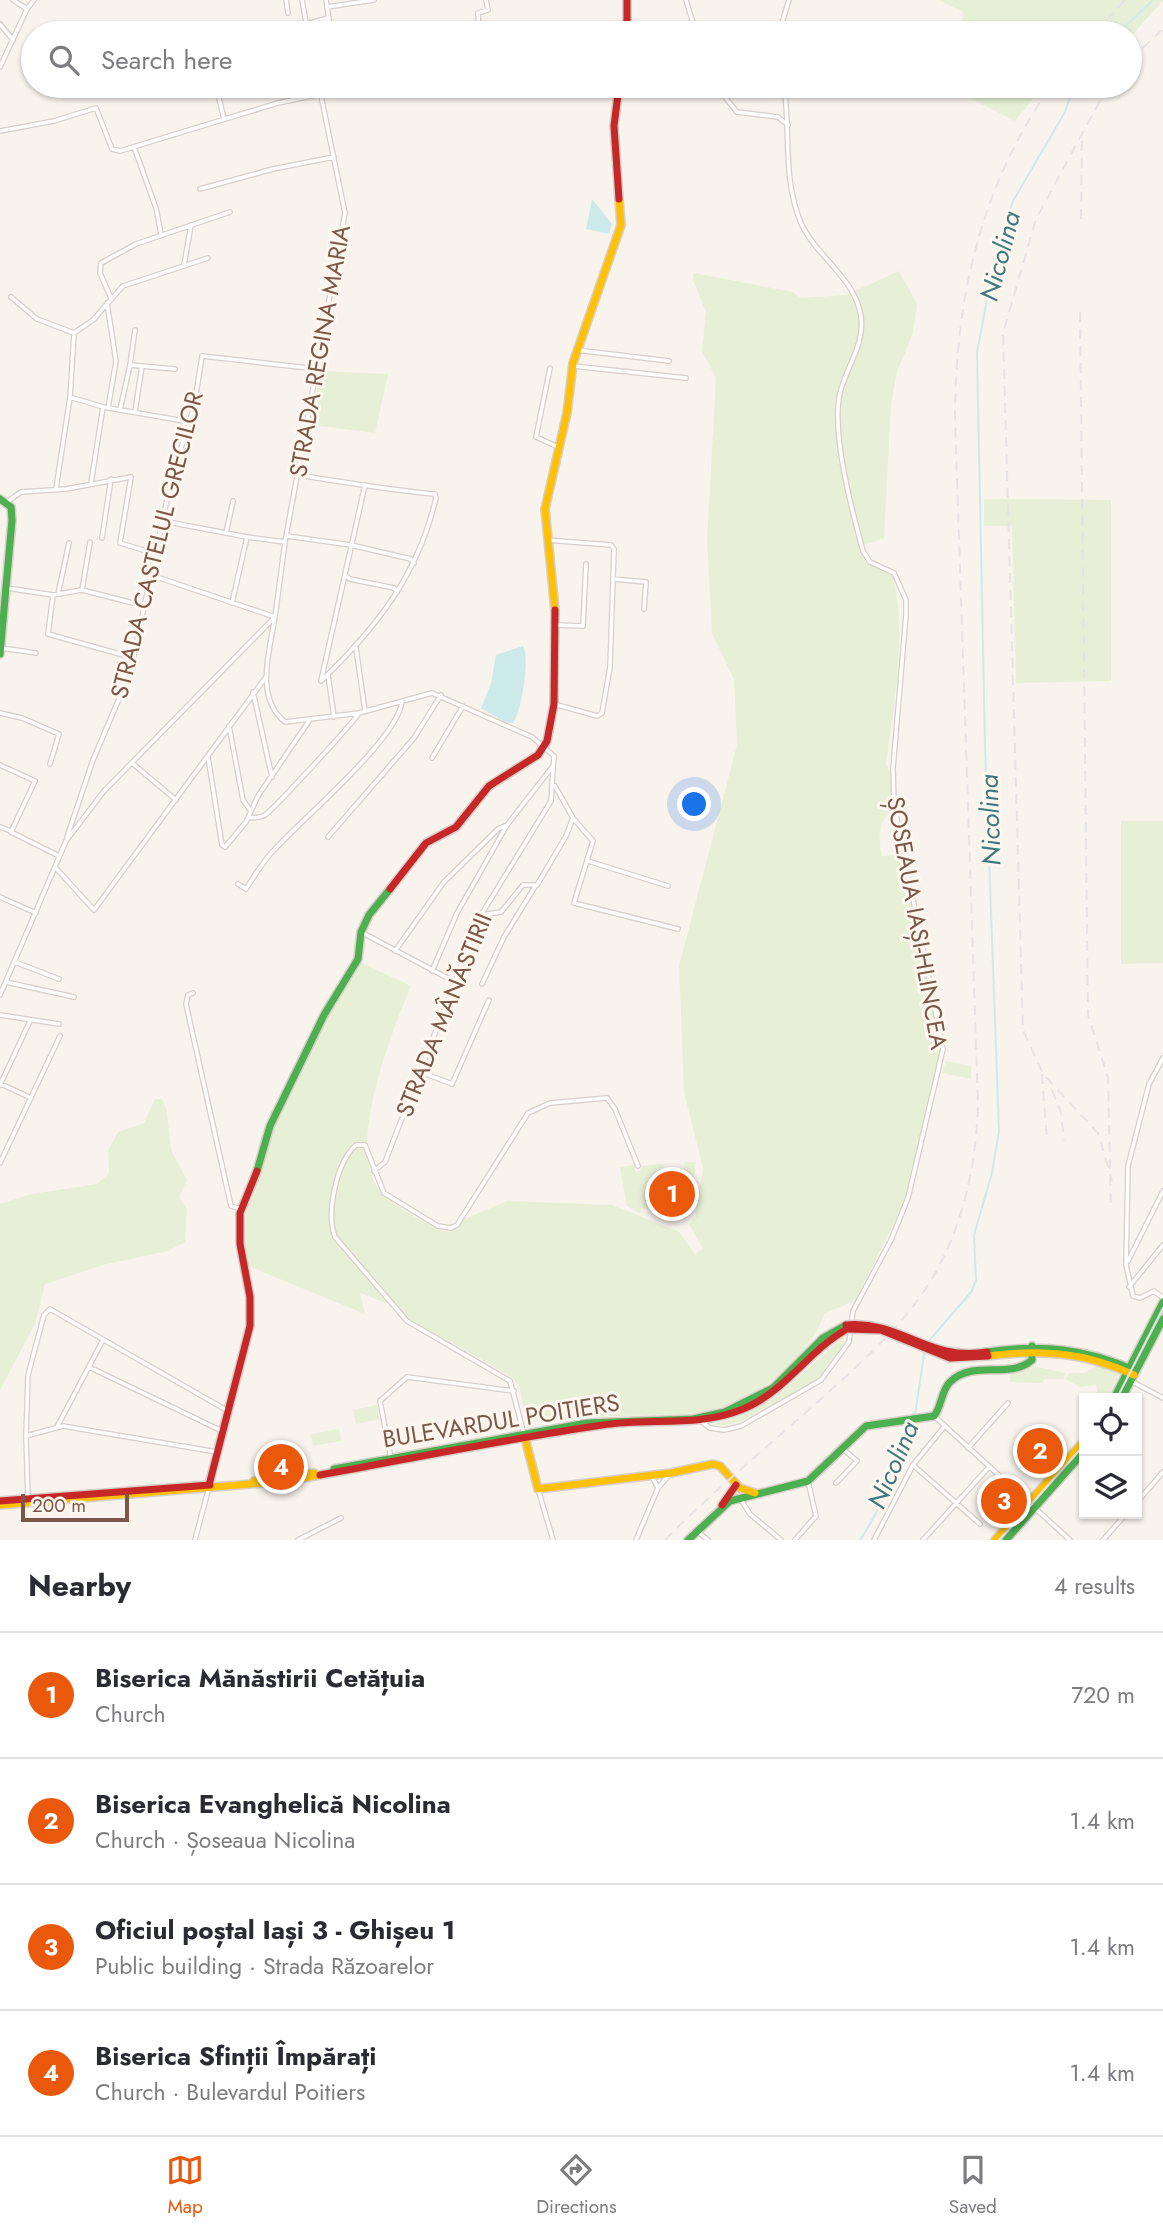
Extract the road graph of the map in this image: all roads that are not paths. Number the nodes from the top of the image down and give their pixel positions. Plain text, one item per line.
1 (13, 0) edge
2 (34, 0) edge
3 (286, 0) edge
4 (302, 0) edge
5 (326, 0) edge
6 (374, 0) edge
7 (486, 0) edge
8 (627, 0) edge
9 (686, 0) edge
10 (789, 0) edge
11 (327, 7) junction
12 (27, 9) junction
13 (289, 13) dead end
14 (328, 18) junction
15 (22, 21) edge
16 (306, 21) edge
17 (317, 21) edge
18 (329, 21) edge
19 (479, 21) edge
20 (627, 21) edge
21 (692, 21) edge
22 (783, 21) edge
23 (21, 22) edge
24 (0, 24) edge
25 (13, 40) junction
26 (0, 66) edge
27 (219, 98) edge
28 (294, 98) edge
29 (322, 98) edge
30 (618, 98) edge
31 (726, 98) edge
32 (786, 98) edge
33 (788, 113) junction
34 (778, 117) junction
35 (224, 119) junction
36 (789, 126) junction
37 (0, 131) edge
38 (134, 147) junction
39 (334, 157) junction
40 (200, 189) dead end
41 (230, 212) dead end
42 (191, 225) junction
43 (161, 234) junction
44 (208, 258) dead end
45 (184, 265) junction
46 (11, 297) dead end
47 (109, 301) junction
48 (135, 330) dead end
49 (74, 333) junction
50 (577, 350) junction
51 (669, 361) dead end
52 (130, 365) junction
53 (143, 366) junction
54 (573, 366) junction
55 (550, 368) dead end
56 (175, 369) dead end
57 (317, 369) junction
58 (686, 378) dead end
59 (70, 397) junction
60 (105, 407) junction
61 (120, 410) junction
62 (135, 412) junction
63 (190, 422) junction
64 (558, 447) junction
65 (298, 475) junction
66 (111, 480) junction
67 (91, 484) junction
68 (365, 485) junction
69 (56, 489) junction
70 (4, 501) edge
71 (233, 501) dead end
72 (163, 521) junction
73 (226, 533) junction
74 (286, 536) junction
75 (247, 537) junction
76 (102, 538) dead end
77 (547, 540) junction
78 (90, 542) dead end
79 (285, 542) junction
80 (69, 543) dead end
81 (351, 545) junction
82 (156, 554) junction
83 (414, 563) junction
84 (586, 564) dead end
85 (152, 575) junction
86 (345, 575) junction
87 (613, 579) junction
88 (7, 588) junction
89 (82, 590) junction
90 (397, 592) junction
91 (56, 594) junction
92 (232, 603) junction
93 (145, 606) junction
94 (644, 609) dead end
95 (275, 617) junction
96 (556, 625) junction
97 (356, 646) junction
98 (1, 651) edge
99 (36, 653) dead end
100 (134, 658) junction
101 (328, 675) junction
102 (266, 677) junction
103 (253, 692) junction
104 (441, 695) junction
105 (402, 701) junction
106 (554, 704) junction
107 (463, 706) junction
108 (365, 711) junction
109 (359, 713) junction
110 (1, 715) edge
111 (334, 718) junction
112 (309, 721) junction
113 (229, 726) junction
114 (545, 746) junction
115 (208, 757) junction
116 (432, 758) dead end
117 (132, 763) junction
118 (50, 764) dead end
119 (0, 765) edge
120 (555, 765) junction
121 (272, 777) junction
122 (554, 785) junction
123 (176, 800) junction
124 (551, 801) junction
125 (562, 801) junction
126 (250, 810) junction
127 (248, 818) junction
128 (573, 818) junction
129 (507, 825) junction
130 (0, 827) edge
131 (11, 832) junction
132 (328, 837) dead end
133 (66, 841) junction
134 (60, 856) junction
135 (588, 861) junction
136 (55, 867) junction
137 (238, 884) dead end
138 (537, 885) junction
139 (668, 886) dead end
140 (0, 897) edge
141 (36, 913) junction
142 (481, 915) junction
143 (678, 929) dead end
144 (361, 932) junction
145 (395, 951) junction
146 (15, 962) junction
147 (432, 971) junction
148 (59, 979) dead end
149 (6, 982) junction
150 (456, 983) junction
151 (482, 984) dead end
152 (193, 993) dead end
153 (0, 995) edge
154 (74, 997) dead end
155 (489, 1000) dead end
156 (0, 1014) edge
157 (30, 1021) junction
158 (59, 1024) dead end
159 (60, 1036) dead end
160 (1163, 1058) edge
161 (421, 1072) junction
162 (0, 1084) edge
163 (31, 1098) junction
164 (0, 1163) edge
165 (638, 1166) dead end
166 (374, 1171) junction
167 (1163, 1191) edge
168 (241, 1209) junction
169 (1163, 1245) edge
170 (1126, 1265) junction
171 (1129, 1287) junction
172 (1163, 1300) edge
173 (1163, 1319) edge
174 (103, 1340) junction
175 (1032, 1348) junction
176 (89, 1367) junction
177 (1131, 1374) junction
178 (514, 1391) junction
179 (1118, 1393) edge
180 (1124, 1393) edge
181 (1163, 1398) edge
182 (1008, 1403) dead end
183 (228, 1411) junction
184 (934, 1416) junction
185 (702, 1420) junction
186 (57, 1427) junction
187 (943, 1427) junction
188 (222, 1431) junction
189 (26, 1436) junction
190 (525, 1436) junction
191 (1079, 1447) edge
192 (841, 1448) junction
193 (968, 1448) junction
194 (217, 1452) junction
195 (1079, 1456) edge
196 (391, 1459) junction
197 (913, 1465) junction
198 (989, 1467) junction
199 (1163, 1472) edge
200 (671, 1473) junction
201 (650, 1475) junction
202 (808, 1481) junction
203 (836, 1483) dead end
204 (736, 1485) junction
205 (209, 1486) junction
206 (658, 1488) junction
207 (538, 1489) junction
208 (759, 1493) junction
209 (1142, 1496) edge
210 (740, 1498) junction
211 (28, 1501) junction
212 (0, 1503) edge
213 (957, 1503) junction
214 (722, 1506) junction
215 (1031, 1506) junction
216 (341, 1518) dead end
217 (1122, 1519) edge
218 (980, 1524) dead end
219 (697, 1531) junction
220 (1109, 1533) junction
221 (195, 1540) edge
222 (298, 1540) edge
223 (552, 1540) edge
224 (636, 1540) edge
225 (688, 1540) edge
226 (708, 1540) edge
227 (781, 1540) edge
228 (795, 1540) edge
229 (874, 1540) edge
230 (923, 1540) edge
231 (995, 1540) edge
232 (1006, 1540) edge
233 (1070, 1540) edge
234 (1103, 1540) edge
235 (1115, 1540) edge

1 - 12 street
2 - 12 street
3 - 13 street
4 - 16 street
5 - 11 street
6 - 11 street
7 - 19 street
8 - 20 street
9 - 21 street
10 - 22 street
11 - 14 street
12 - 15 street
14 - 17 street
14 - 18 street
23 - 25 street
24 - 25 street
25 - 26 street
27 - 35 street
28 - 35 street
29 - 39 street, STRADA REGINA MARIA
30 - 50 street
31 - 34 street
32 - 33 street
33 - 34 street
33 - 36 street
34 - 36 street
35 - 38 street
36 - 185 street, ȘOSEAUA IAȘI-HLINCEA
37 - 38 street
38 - 43 street
39 - 40 street
39 - 57 street, STRADA REGINA MARIA
41 - 42 street
42 - 43 street
42 - 45 street
43 - 47 street
44 - 45 street
45 - 47 street
46 - 49 street
47 - 49 street
47 - 60 street
48 - 52 street
49 - 59 street
50 - 51 street
50 - 54 street
52 - 53 street
52 - 61 street
53 - 56 street
53 - 62 street
54 - 58 street
54 - 64 street
55 - 64 street
57 - 63 street, STRADA CASTELUL GRECILOR
57 - 65 street, STRADA REGINA MARIA
59 - 60 street
59 - 69 street
60 - 61 street
60 - 67 street
61 - 62 street
62 - 63 street
63 - 72 street, STRADA CASTELUL GRECILOR
64 - 77 street
65 - 68 street
65 - 74 street, STRADA REGINA MARIA
66 - 67 street
66 - 76 street
66 - 82 street
67 - 69 street
68 - 81 street
68 - 83 street
69 - 70 street
70 - 88 street
71 - 73 street
72 - 73 street
72 - 82 street, STRADA CASTELUL GRECILOR
73 - 75 street
74 - 79 street, STRADA REGINA MARIA
74 - 81 street
75 - 79 street
75 - 92 street
77 - 87 street
77 - 96 street
78 - 89 street
79 - 95 street, STRADA REGINA MARIA
80 - 91 street
81 - 83 street
81 - 86 street
82 - 85 street, STRADA CASTELUL GRECILOR
83 - 90 street
84 - 96 street
85 - 92 street
85 - 93 street, STRADA CASTELUL GRECILOR
86 - 90 street
86 - 101 street
87 - 94 street
87 - 106 street
88 - 91 street
88 - 98 street
89 - 91 street
89 - 93 street
90 - 97 street
91 - 100 street
92 - 95 street
93 - 100 street, STRADA CASTELUL GRECILOR
95 - 102 street, STRADA REGINA MARIA
95 - 117 street
96 - 106 street
97 - 101 street
97 - 108 street
98 - 99 street
100 - 133 street, STRADA CASTELUL GRECILOR
101 - 111 street
102 - 103 street
102 - 112 street
103 - 113 street
103 - 121 street
104 - 105 street
104 - 107 street
104 - 132 street
105 - 108 street
105 - 137 street
106 - 114 street
107 - 114 street
107 - 116 street
108 - 109 street
109 - 111 street
109 - 127 street
110 - 118 street
111 - 112 street
112 - 121 street
113 - 115 street
113 - 126 street
114 - 120 street
114 - 144 street
115 - 123 street
115 - 127 street
117 - 123 street
117 - 133 street
119 - 131 street
120 - 122 street, STRADA MÂNĂSTIRII
120 - 129 street
121 - 126 street
122 - 124 street, STRADA MÂNĂSTIRII
122 - 125 street
123 - 136 street
124 - 125 street
124 - 142 street, STRADA MÂNĂSTIRII
125 - 128 street
126 - 127 street
128 - 135 street
128 - 138 street
129 - 145 street
129 - 147 street
130 - 131 street
131 - 134 street
133 - 134 street
134 - 136 street
135 - 139 street
135 - 143 street
136 - 141 street
138 - 142 street
138 - 151 street
140 - 141 street
141 - 146 street
142 - 150 street, STRADA MÂNĂSTIRII
144 - 145 street
144 - 168 street
145 - 147 street
146 - 148 street
146 - 149 street
147 - 150 street
149 - 153 street
149 - 154 street
150 - 161 street, STRADA MÂNĂSTIRII
152 - 168 street
155 - 161 street
156 - 157 street
157 - 158 street
157 - 162 street
159 - 163 street
160 - 170 street
161 - 166 street, STRADA MÂNĂSTIRII
162 - 163 street
163 - 164 street
165 - 166 street
166 - 178 street
167 - 170 street
168 - 183 street
169 - 171 street
170 - 171 street
171 - 172 street
172 - 177 street
173 - 177 street
174 - 176 street
174 - 183 street
174 - 189 street
175 - 177 street, BULEVARDUL POITIERS
175 - 184 street
175 - 185 street, BULEVARDUL POITIERS, bridge
176 - 186 street
176 - 188 street
177 - 179 street
177 - 180 street
177 - 181 street
178 - 190 street
178 - 196 street
182 - 193 street
183 - 188 street
184 - 187 street
184 - 192 street
185 - 190 street, BULEVARDUL POITIERS
186 - 189 street
186 - 194 street
187 - 193 street
187 - 197 street
188 - 194 street
189 - 211 street
190 - 196 street, BULEVARDUL POITIERS
190 - 205 street, BULEVARDUL POITIERS
190 - 207 street
191 - 215 street
192 - 202 street
192 - 203 street
193 - 198 street
194 - 205 street
195 - 215 street
196 - 205 street, BULEVARDUL POITIERS
197 - 213 street
197 - 229 street
198 - 213 street
198 - 215 street
199 - 209 street
200 - 201 street
200 - 204 street
200 - 206 street
201 - 206 street
201 - 207 street
202 - 208 street
202 - 228 street
204 - 208 street
204 - 214 street
205 - 211 street, BULEVARDUL POITIERS
205 - 221 street
206 - 224 street
207 - 223 street
208 - 210 street
210 - 214 street
210 - 227 street
211 - 212 street, BULEVARDUL POITIERS
213 - 218 street
213 - 230 street
214 - 219 street
215 - 231 street
215 - 232 street
215 - 233 street
216 - 222 street
217 - 220 street
219 - 225 street
219 - 226 street
220 - 234 street
220 - 235 street

